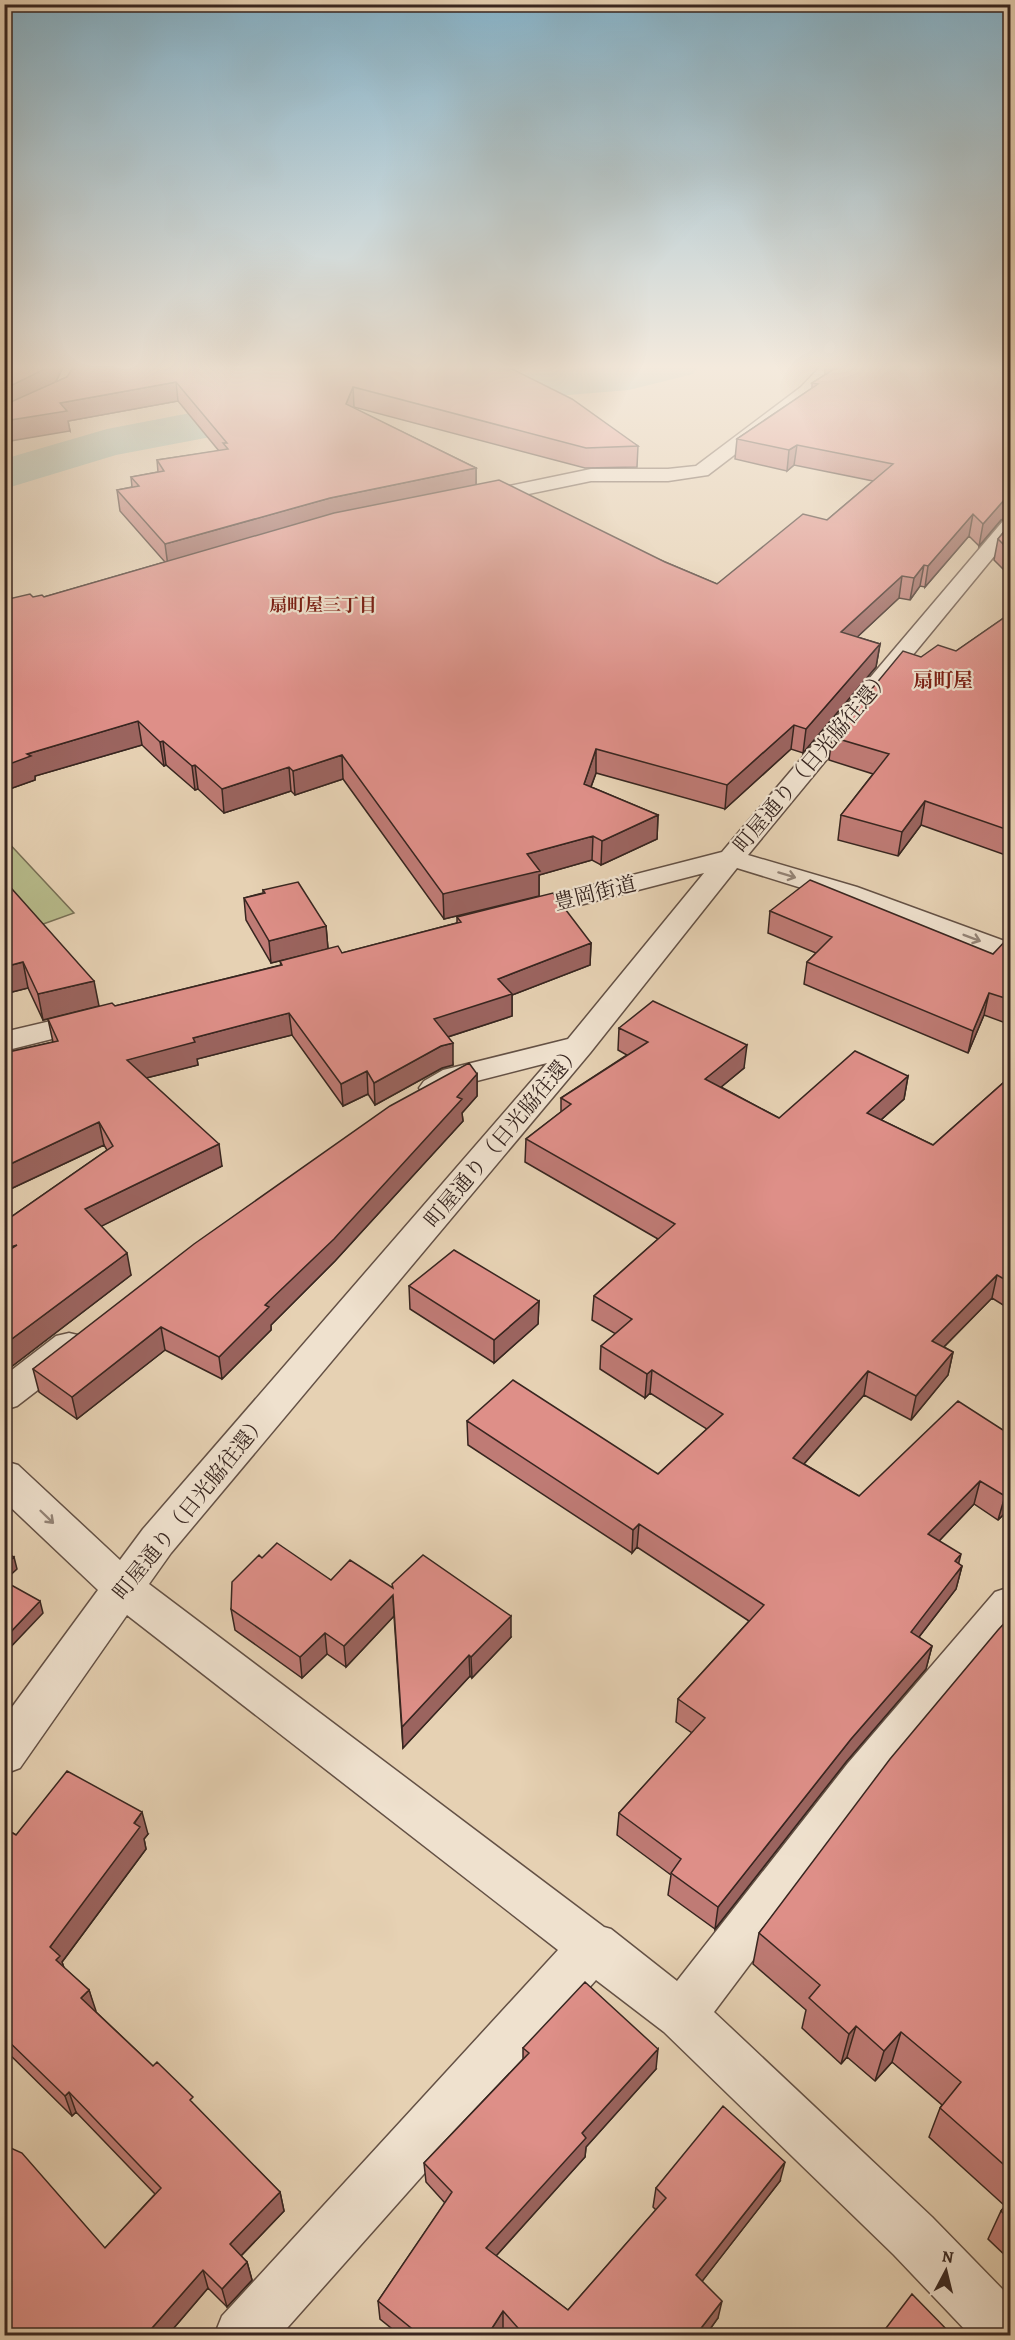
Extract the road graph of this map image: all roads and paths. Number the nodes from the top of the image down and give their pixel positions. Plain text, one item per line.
1 (680, 474) edge
2 (453, 503) edge
3 (1011, 525) edge
4 (731, 858) junction
5 (492, 919) edge
6 (1011, 953) edge
7 (121, 1013) edge
8 (4, 1042) edge
9 (579, 1046) junction
10 (407, 1103) edge
11 (90, 1330) edge
12 (4, 1396) edge
13 (4, 1476) edge
14 (123, 1588) junction
15 (1011, 1605) edge
16 (4, 1754) edge
17 (594, 1946) junction
18 (681, 2015) junction
19 (242, 2336) edge
20 (1010, 2336) edge

1 - 2 street
3 - 4 street, 町屋通り（日光脇往還）
4 - 5 street, 豊岡街道
4 -> 6 street
4 - 9 street, 町屋通り（日光脇往還）
7 - 8 street
9 - 10 street
9 - 14 street, 町屋通り（日光脇往還）
11 - 12 street
13 -> 14 street
14 - 16 street, 町屋通り（日光脇往還）
14 - 17 street
15 - 18 street
17 - 18 street
17 - 19 street
18 - 20 street

